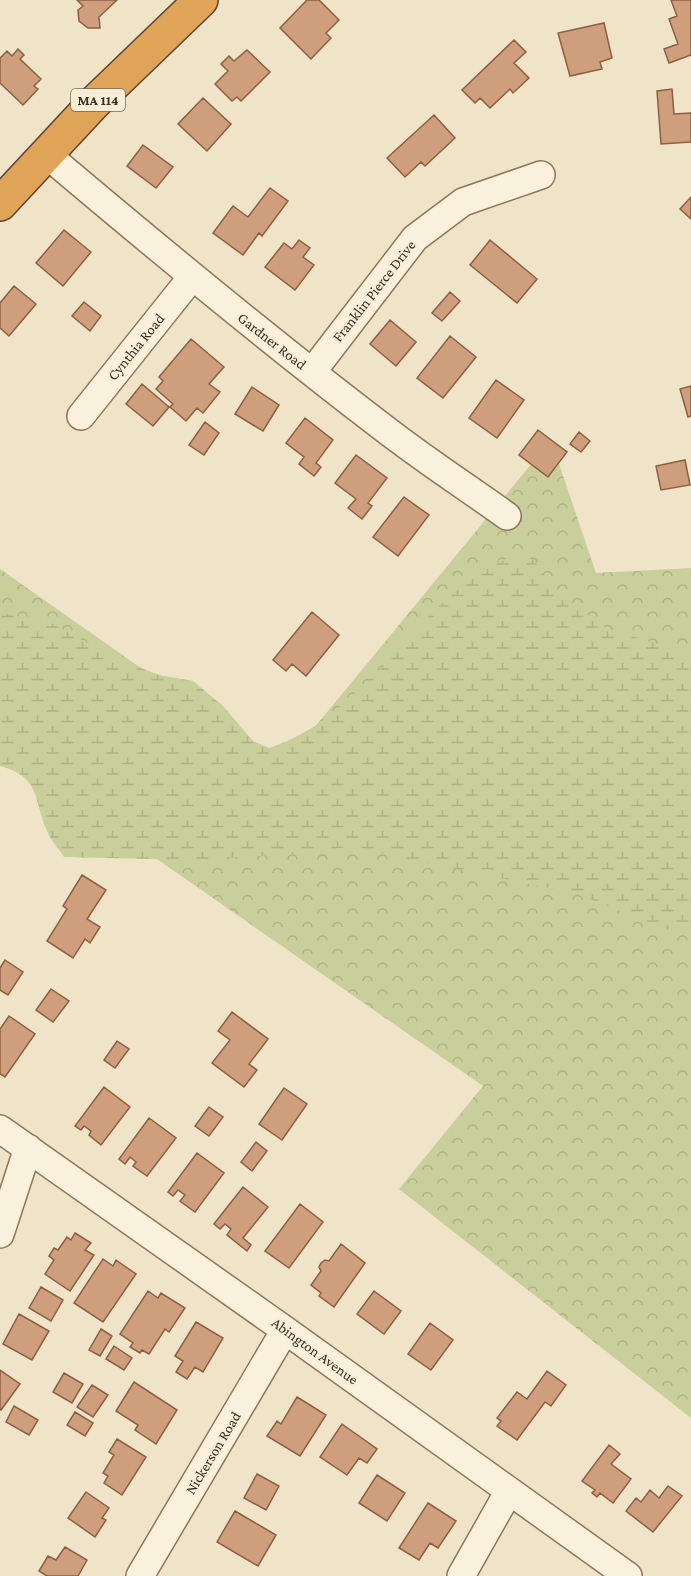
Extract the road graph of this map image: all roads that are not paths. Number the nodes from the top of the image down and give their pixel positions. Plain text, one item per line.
1 (201, 0) edge
2 (46, 154) junction
3 (541, 175) dead end
4 (0, 204) edge
5 (192, 277) junction
6 (312, 372) junction
7 (81, 416) dead end
8 (507, 516) dead end
9 (0, 1129) edge
10 (28, 1148) junction
11 (0, 1234) edge
12 (285, 1330) junction
13 (509, 1491) junction
14 (140, 1576) edge
15 (461, 1576) edge
16 (628, 1576) edge

1 - 2 highway, MA 114
2 - 4 highway, MA 114
2 - 5 street, Gardner Road
3 - 6 street, Franklin Pierce Drive
5 - 6 street, Gardner Road
5 - 7 street, Cynthia Road
6 - 8 street, Gardner Road
9 - 10 street, Abington Avenue
10 - 11 street
10 - 12 street, Abington Avenue
12 - 13 street, Abington Avenue
12 - 14 street, Nickerson Road
13 - 15 street
13 - 16 street, Abington Avenue

